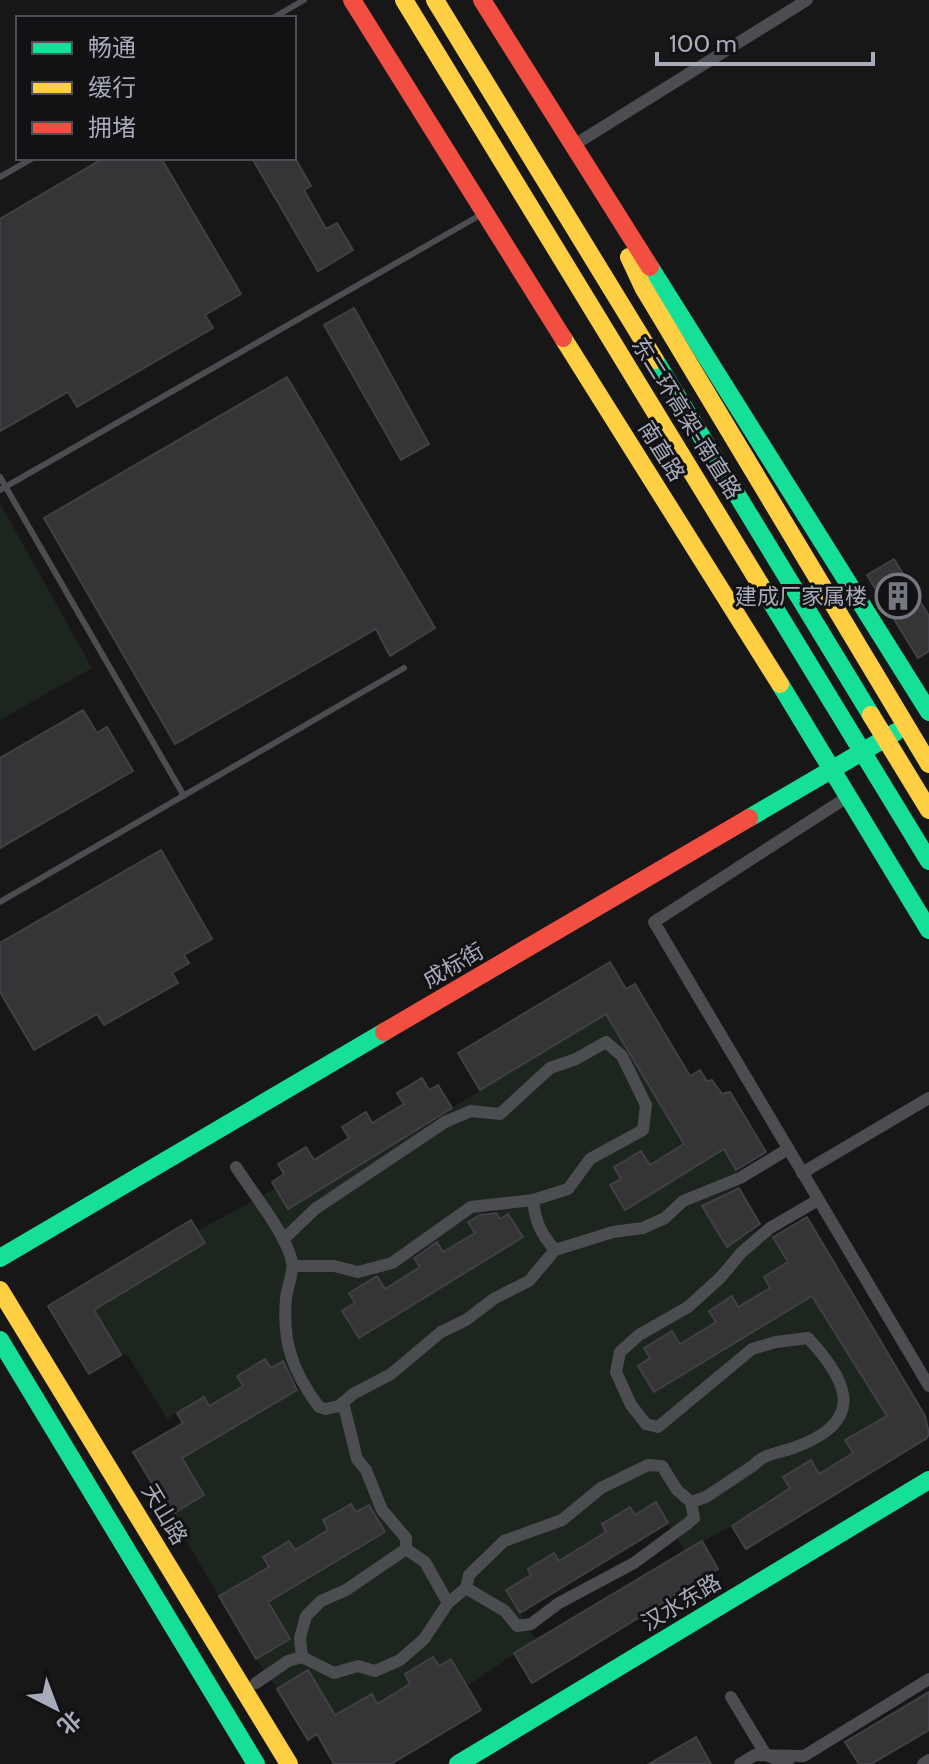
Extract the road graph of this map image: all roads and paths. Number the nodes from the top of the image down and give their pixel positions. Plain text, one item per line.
1 (304, 0) edge
2 (352, 0) edge
3 (404, 0) edge
4 (435, 0) edge
5 (482, 0) edge
6 (807, 0) edge
7 (276, 16) edge
8 (579, 153) junction
9 (30, 160) edge
10 (0, 177) edge
11 (485, 212) junction
12 (0, 477) edge
13 (3, 488) edge
14 (404, 668) dead end
15 (929, 712) edge
16 (929, 764) edge
17 (833, 769) junction
18 (184, 796) junction
19 (849, 796) junction
20 (929, 810) edge
21 (929, 861) edge
22 (928, 895) edge
23 (0, 902) edge
24 (929, 930) edge
25 (929, 1098) edge
26 (788, 1149) junction
27 (236, 1167) dead end
28 (802, 1173) junction
29 (533, 1200) junction
30 (818, 1200) junction
31 (286, 1237) dead end
32 (555, 1250) junction
33 (0, 1258) edge
34 (293, 1266) junction
35 (0, 1290) edge
36 (0, 1340) edge
37 (929, 1386) edge
38 (343, 1402) junction
39 (929, 1480) edge
40 (691, 1502) junction
41 (406, 1549) junction
42 (466, 1588) junction
43 (448, 1603) junction
44 (302, 1657) junction
45 (929, 1679) edge
46 (256, 1683) dead end
47 (731, 1697) dead end
48 (766, 1755) junction
49 (803, 1760) edge
50 (929, 1760) edge
51 (256, 1764) edge
52 (289, 1764) edge
53 (458, 1764) edge
54 (740, 1764) edge
55 (788, 1764) edge
56 (923, 1764) edge

1 - 7 lane
2 - 11 main road, 南直路
3 - 21 main road, 东二环高架-南直路
4 - 20 main road, 东二环高架-南直路
5 - 8 main road
6 - 8 street
8 - 15 main road
8 - 16 main road
9 - 10 lane
11 - 13 lane
11 - 17 main road, 南直路
12 - 13 lane
13 - 18 lane
14 - 18 lane
15 - 17 main road, 成标街
17 - 19 main road, 南直路
17 - 33 main road, 成标街
18 - 23 lane
19 - 22 main road
19 - 24 main road, 南直路
19 - 26 street
25 - 28 street
26 - 28 street
26 - 32 street
27 - 34 street
28 - 30 street
29 - 31 street
29 - 32 street
29 - 34 street
30 - 37 street
30 - 40 street
32 - 38 street
34 - 38 street
35 - 52 main road, 天山路
36 - 51 main road
38 - 41 street
39 - 53 main road, 汉水东路
40 - 42 street
40 - 42 street
41 - 43 street
41 - 44 street
42 - 43 street
43 - 44 street
44 - 46 street
45 - 49 street
47 - 48 street
48 - 49 street
48 - 54 street
48 - 55 street
50 - 56 street

